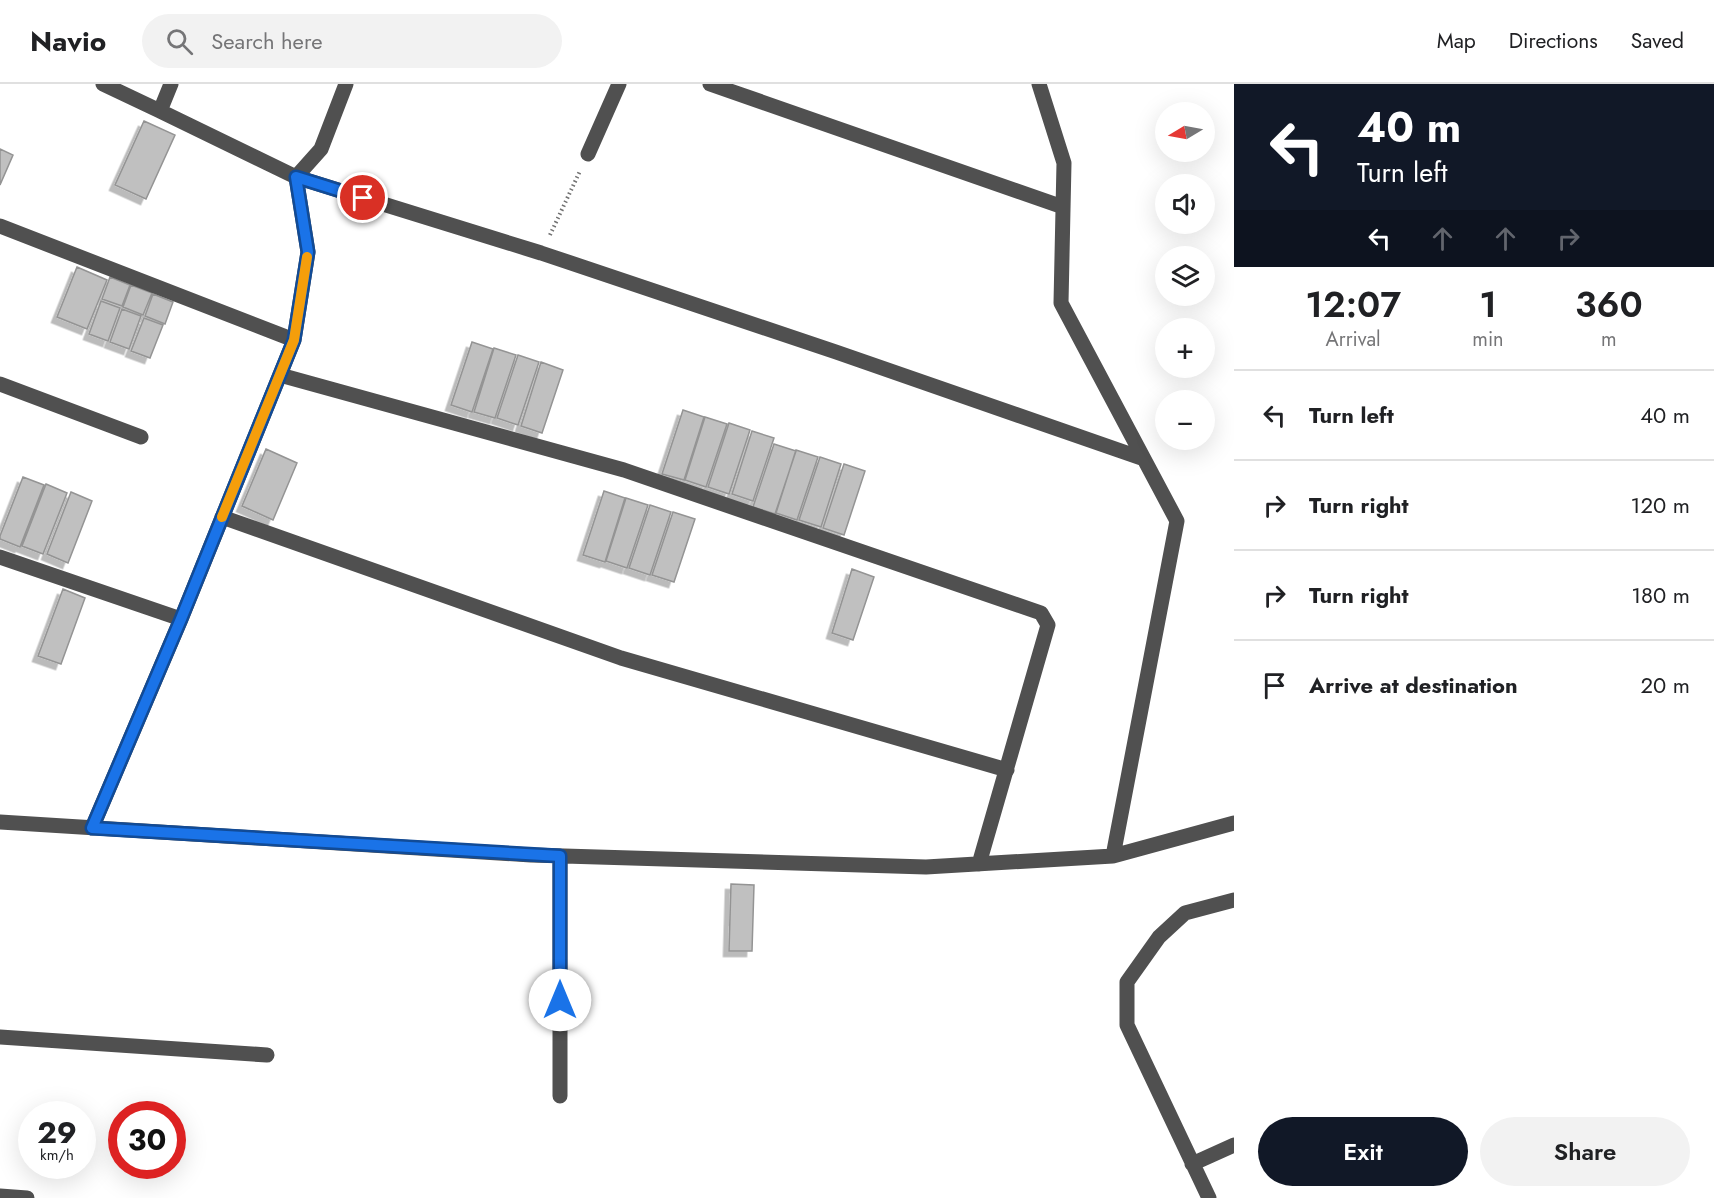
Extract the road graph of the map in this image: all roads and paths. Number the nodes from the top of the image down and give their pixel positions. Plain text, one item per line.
1 (103, 84) edge
2 (171, 84) edge
3 (346, 84) edge
4 (619, 84) edge
5 (710, 84) edge
6 (1039, 84) edge
7 (160, 111) junction
8 (588, 154) joint
9 (296, 177) junction
10 (1063, 207) junction
11 (0, 226) edge
12 (541, 253) junction
13 (294, 340) junction
14 (280, 375) junction
15 (0, 384) edge
16 (141, 437) dead end
17 (1144, 459) junction
18 (222, 517) junction
19 (0, 557) edge
20 (181, 619) junction
21 (1007, 770) junction
22 (0, 822) edge
23 (1234, 823) edge
24 (92, 828) junction
25 (560, 856) junction
26 (1113, 856) junction
27 (979, 864) junction
28 (1234, 900) edge
29 (0, 1037) edge
30 (267, 1055) dead end
31 (560, 1096) dead end
32 (1234, 1145) edge
33 (1192, 1164) junction
34 (0, 1196) edge
35 (27, 1198) edge
36 (1209, 1198) edge

1 - 7 street
2 - 7 street
3 - 9 street
4 - 8 street
5 - 10 street
6 - 10 street
7 - 9 street
8 - 12 path
9 - 12 street
9 - 13 street
10 - 17 street
11 - 13 street
12 - 17 street
13 - 14 street
14 - 18 street
14 - 21 street
15 - 16 street
17 - 26 street
18 - 20 street
18 - 21 street
19 - 20 street
20 - 24 street
21 - 27 street
22 - 24 street
23 - 26 street
24 - 25 street
25 - 27 street
25 - 31 street
26 - 27 street
28 - 33 street
29 - 30 street
32 - 33 street
33 - 36 street
34 - 35 street

